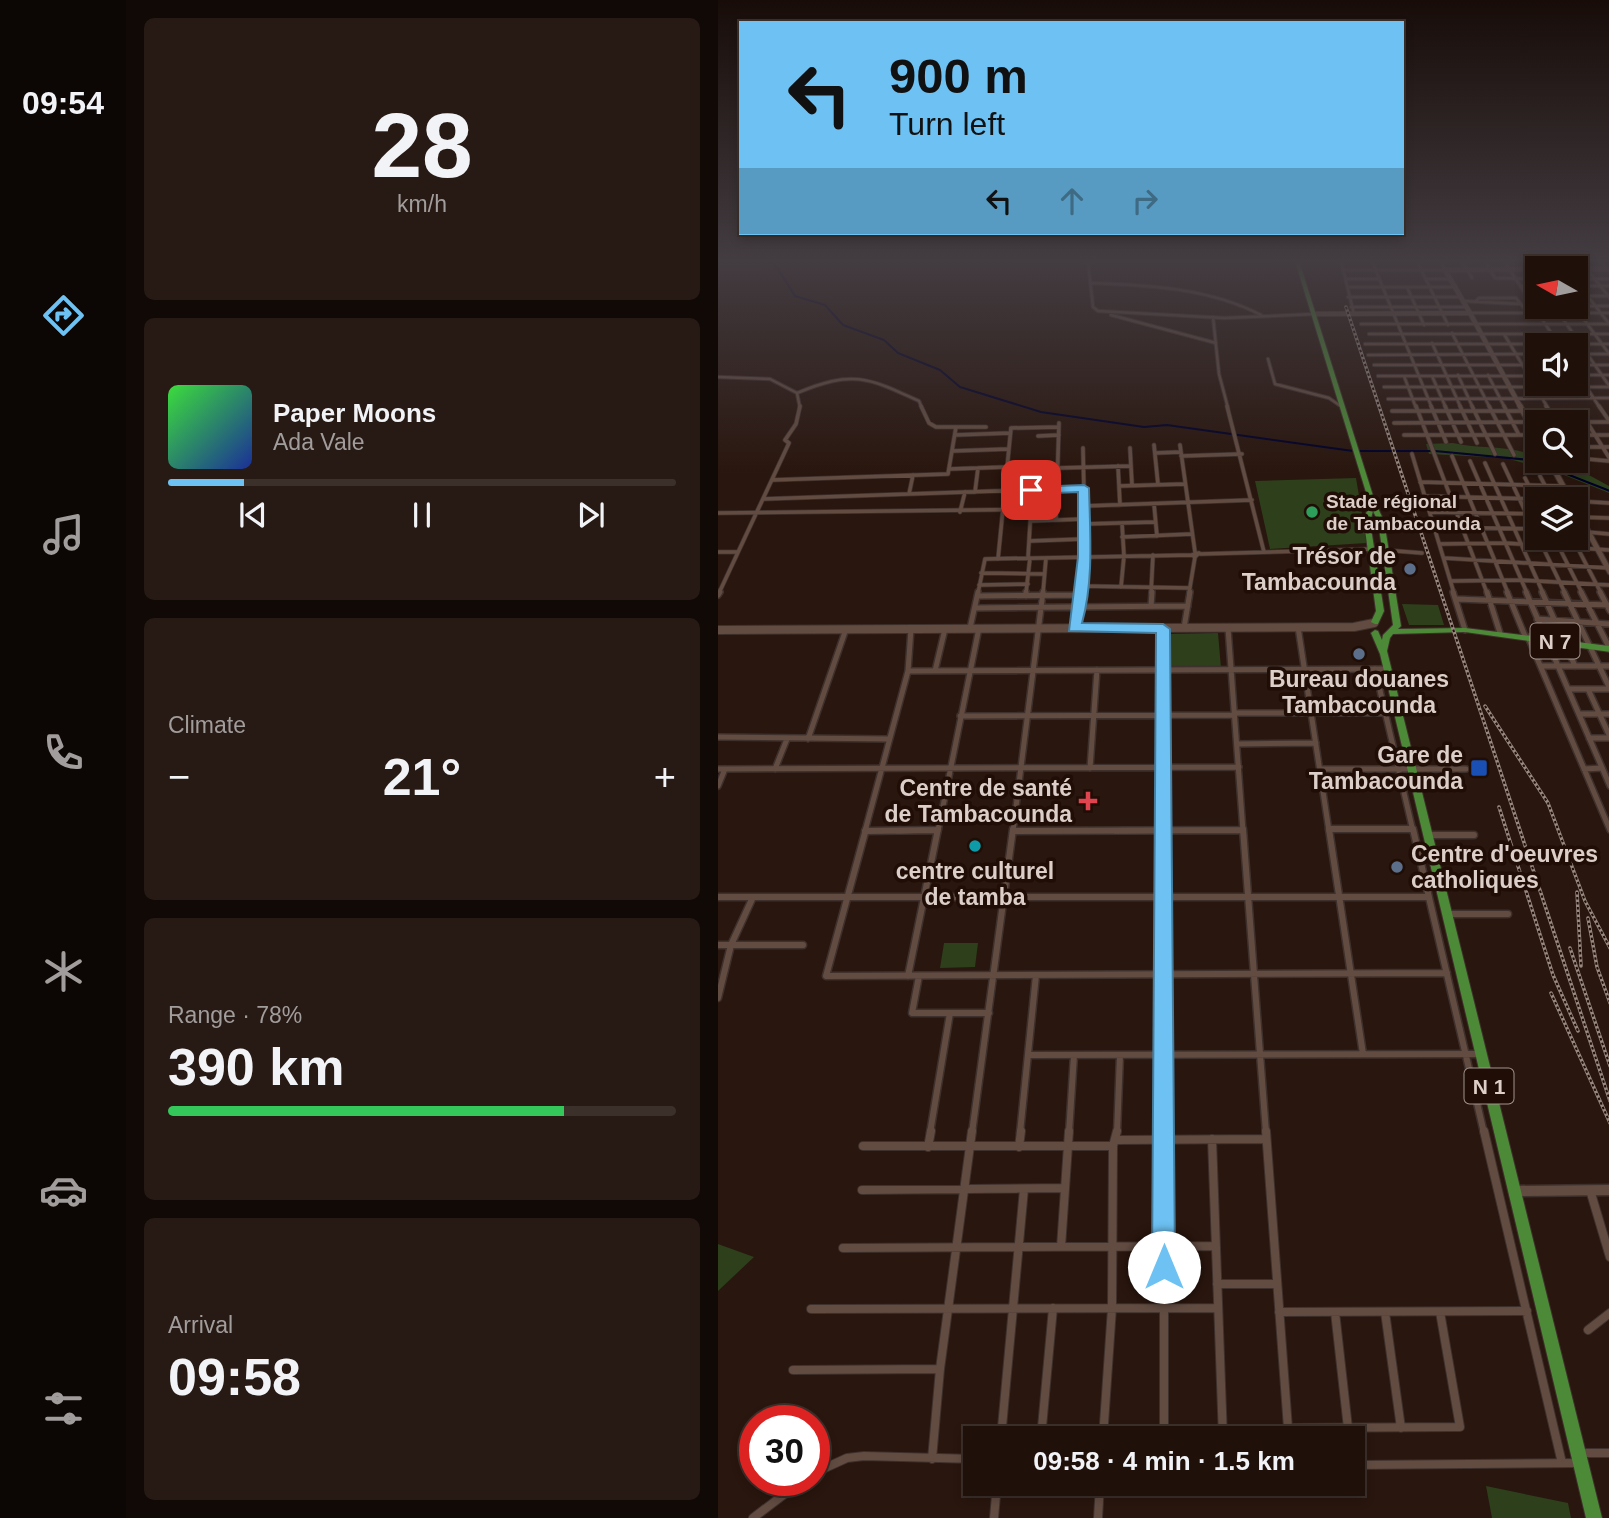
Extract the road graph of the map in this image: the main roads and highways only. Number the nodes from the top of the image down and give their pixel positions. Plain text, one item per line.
1 (1320, 332) edge
2 (1372, 502) junction
3 (1374, 627) junction
4 (1394, 628) junction
5 (718, 630) edge
6 (1609, 649) edge
7 (1384, 654) junction
8 (1594, 1518) edge

1 - 2 highway, N 1
2 - 3 highway, N 1
2 - 4 highway, N 1
3 - 4 highway
3 - 4 highway
3 - 5 main road
3 - 7 highway, N 1
4 - 6 highway, N 7
4 - 7 highway, N 1
7 - 8 highway, N 1

